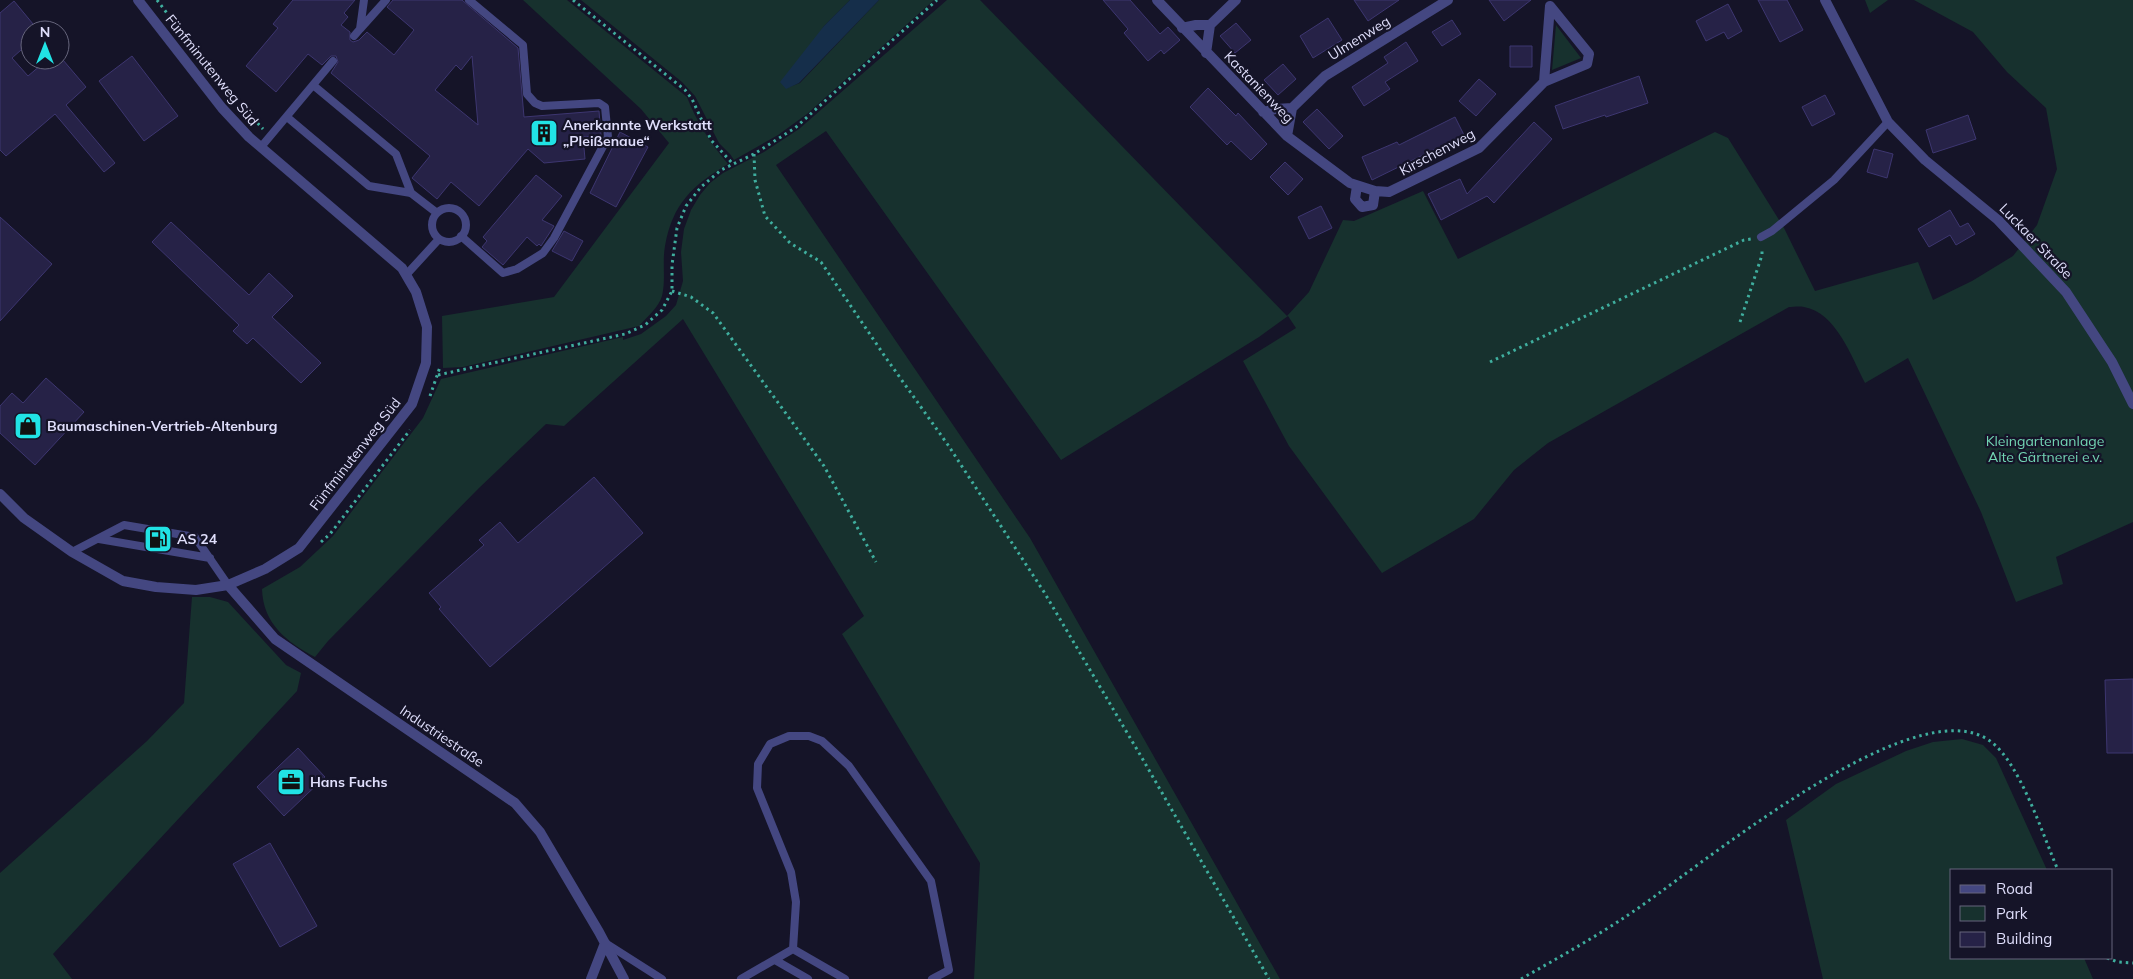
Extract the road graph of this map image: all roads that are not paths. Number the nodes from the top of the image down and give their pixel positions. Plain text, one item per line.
1 (138, 0) edge
2 (364, 0) edge
3 (386, 0) edge
4 (469, 0) edge
5 (1157, 0) edge
6 (1236, 0) edge
7 (1448, 0) edge
8 (1825, 0) edge
9 (1548, 3) edge
10 (1210, 25) junction
11 (1182, 28) junction
12 (360, 29) junction
13 (354, 36) dead end
14 (1206, 53) junction
15 (333, 61) dead end
16 (1544, 82) junction
17 (313, 85) junction
18 (1292, 108) junction
19 (1263, 112) junction
20 (286, 117) junction
21 (1888, 122) junction
22 (1287, 136) junction
23 (261, 147) junction
24 (1354, 185) junction
25 (1375, 191) junction
26 (411, 193) junction
27 (438, 213) junction
28 (461, 236) junction
29 (1761, 237) road end
30 (439, 239) junction
31 (406, 275) junction
32 (2133, 404) edge
33 (0, 494) edge
34 (98, 539) junction
35 (72, 552) junction
36 (210, 558) junction
37 (228, 585) junction
38 (605, 943) junction
39 (793, 949) junction
40 (775, 960) junction
41 (949, 970) junction
42 (591, 979) edge
43 (624, 979) edge
44 (662, 979) edge
45 (742, 979) edge
46 (808, 979) edge
47 (845, 979) edge
48 (932, 979) edge
49 (951, 979) edge

1 - 23 street, Fünfminutenweg Süd
2 - 12 lane
3 - 12 lane
4 - 28 lane
5 - 11 street, Kastanienweg
6 - 10 street
7 - 18 street, Ulmenweg
8 - 21 street, Luckaer Straße
9 - 16 street, Kirschenweg
9 - 16 street, Kirschenweg
10 - 11 street
10 - 14 street
11 - 14 street, Kastanienweg
12 - 13 lane
14 - 19 street, Kastanienweg
15 - 17 lane
16 - 25 street, Kirschenweg
17 - 20 lane
17 - 26 lane
18 - 19 street
18 - 22 street
19 - 22 street, Kastanienweg
20 - 23 lane
20 - 26 lane
21 - 29 lane
21 - 32 street, Luckaer Straße
22 - 24 street, Kastanienweg
23 - 31 street, Fünfminutenweg Süd
24 - 25 street, Kirschenweg
24 - 25 street
26 - 27 lane
27 - 28 lane
27 - 30 lane
28 - 30 lane
30 - 31 lane
31 - 37 street, Fünfminutenweg Süd
33 - 35 street, Fünfminutenweg Süd
34 - 35 lane
34 - 36 lane
34 - 36 lane
35 - 37 street, Fünfminutenweg Süd
36 - 37 lane
37 - 38 street, Industriestraße
38 - 42 street
38 - 43 street, Industriestraße
38 - 44 lane
39 - 40 lane
39 - 41 lane
39 - 47 lane
40 - 45 lane
40 - 46 lane
41 - 48 lane
41 - 49 lane

